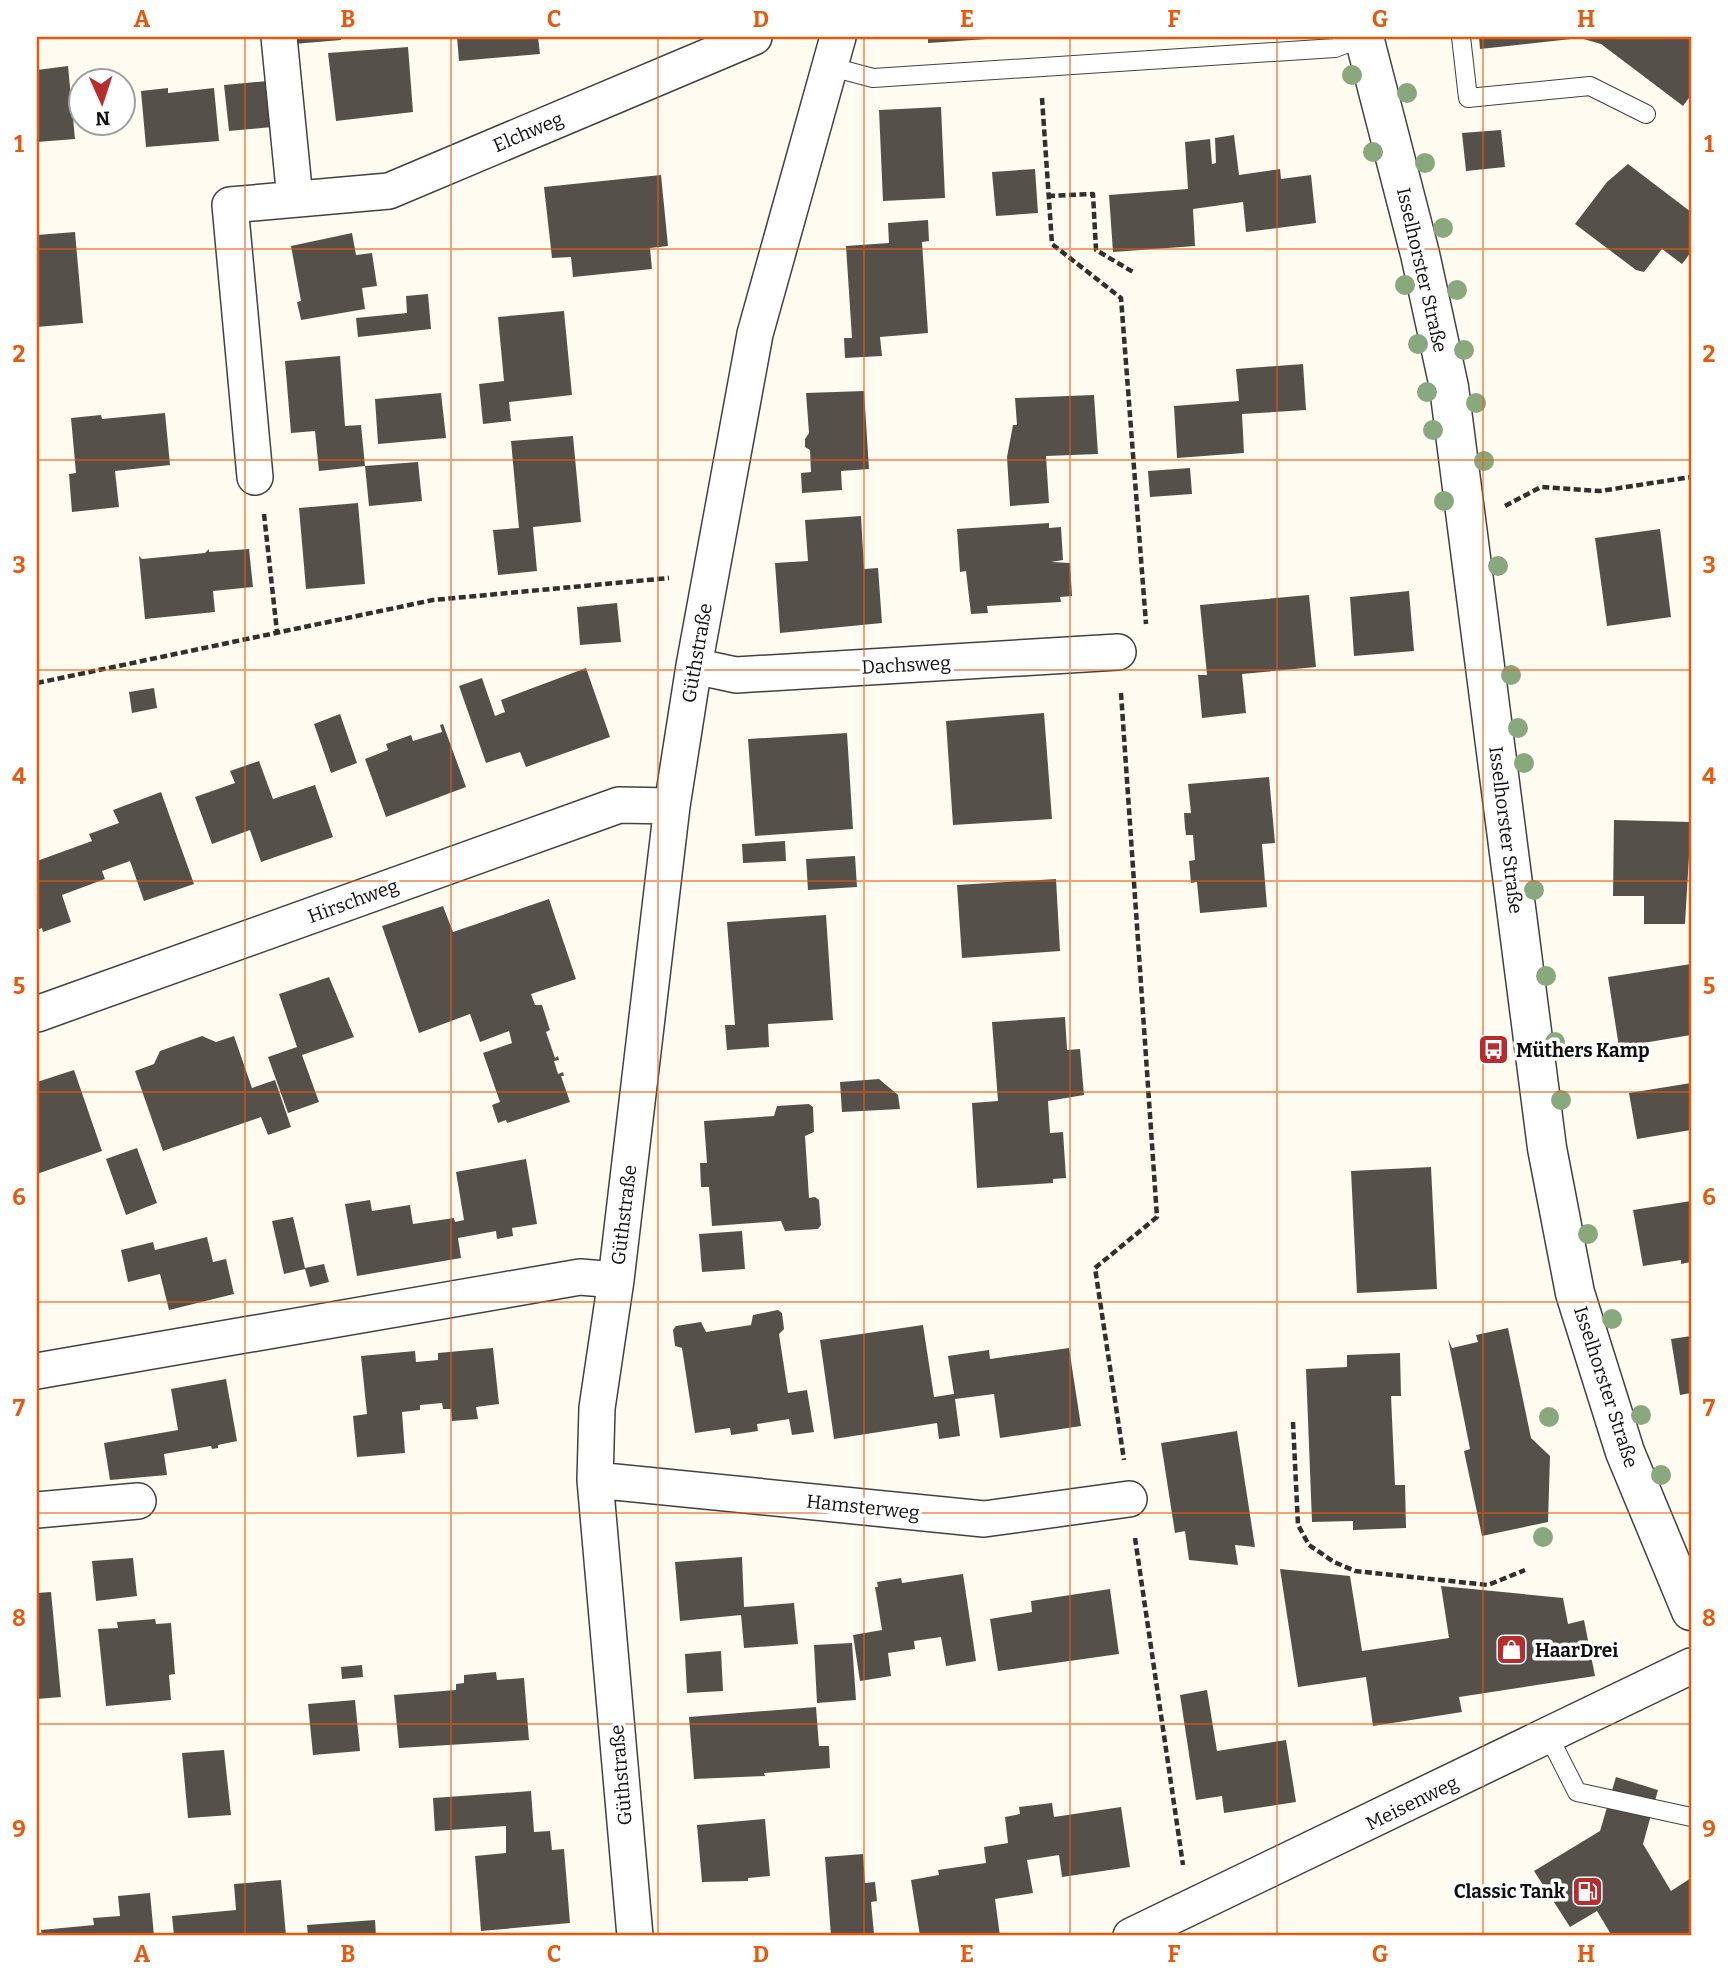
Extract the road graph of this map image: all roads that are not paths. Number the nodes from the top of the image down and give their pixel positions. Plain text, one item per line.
1 (279, 37) edge
2 (754, 37) edge
3 (1364, 37) edge
4 (1461, 37) edge
5 (833, 51) edge
6 (1646, 114) dead end
7 (295, 199) junction
8 (255, 477) road end
9 (1118, 652) road end
10 (694, 666) junction
11 (672, 806) junction
12 (37, 1014) edge
13 (616, 1280) junction
14 (37, 1371) edge
15 (595, 1480) junction
16 (1129, 1499) road end
17 (138, 1501) dead end
18 (37, 1510) edge
19 (1691, 1611) edge
20 (1691, 1667) edge
21 (1549, 1737) junction
22 (1691, 1818) edge
23 (635, 1936) edge
24 (1131, 1936) edge

1 - 7 street
2 - 7 street, Elchweg
3 - 5 lane
3 - 19 street, Isselhorster Straße
4 - 6 lane
5 - 10 street, Güthstraße
7 - 8 street, Elchweg
9 - 10 street, Dachsweg
10 - 11 street, Güthstraße
11 - 12 street, Hirschweg
11 - 13 street, Güthstraße
13 - 14 street, Güthstraße
13 - 15 street, Güthstraße
15 - 16 street, Hamsterweg
15 - 23 street, Güthstraße
17 - 18 street
20 - 21 street, Meisenweg
21 - 22 lane
21 - 24 street, Meisenweg

